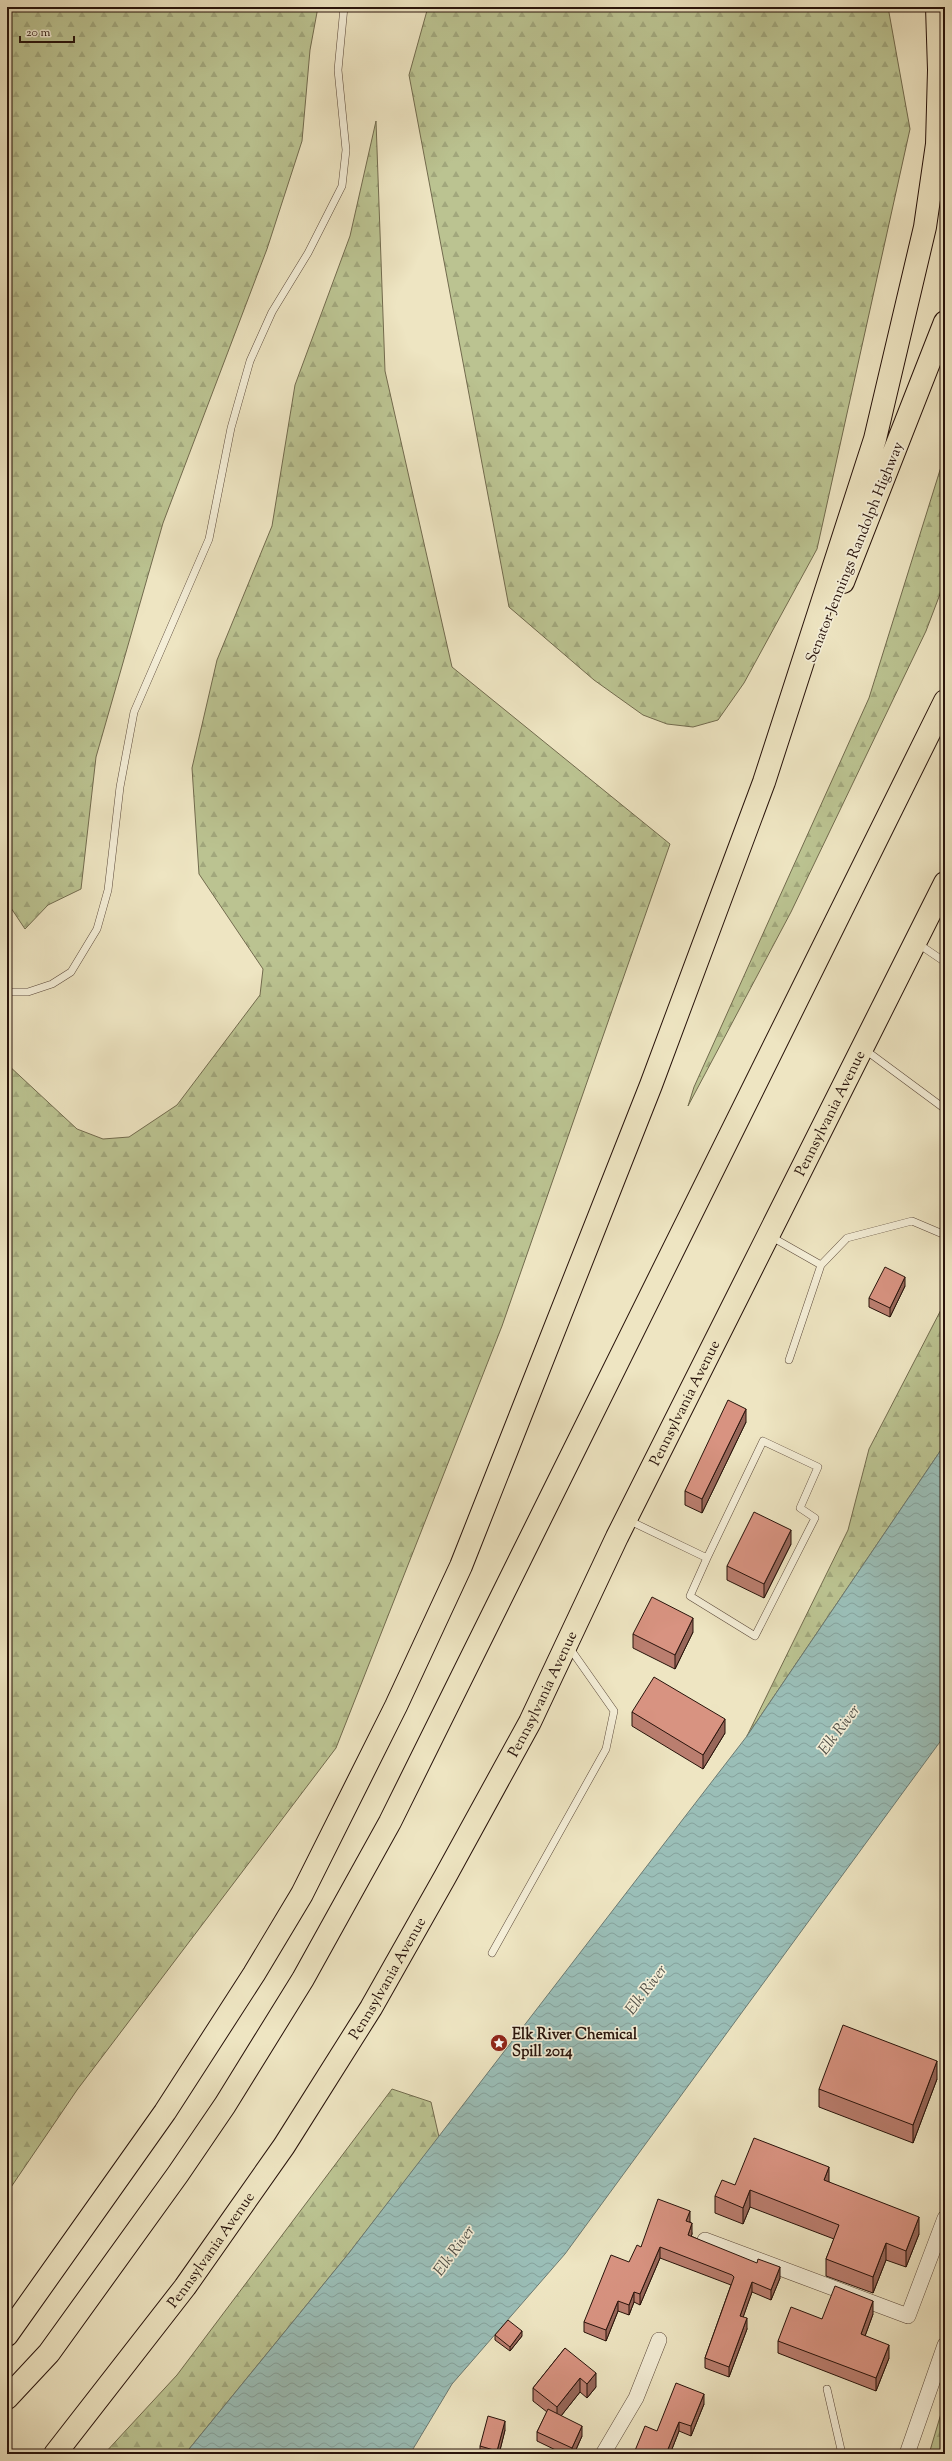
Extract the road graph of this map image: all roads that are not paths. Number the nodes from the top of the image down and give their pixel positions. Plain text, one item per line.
1 (344, 7) edge
2 (937, 7) edge
3 (945, 322) edge
4 (944, 704) edge
5 (764, 782) junction
6 (945, 883) edge
7 (916, 941) junction
8 (945, 962) edge
9 (7, 990) edge
10 (862, 1048) junction
11 (945, 1109) edge
12 (768, 1235) junction
13 (945, 1235) edge
14 (822, 1264) junction
15 (790, 1360) dead end
16 (626, 1519) junction
17 (707, 1558) junction
18 (567, 1644) junction
19 (492, 1953) dead end
20 (945, 2218) edge
21 (705, 2240) edge
22 (7, 2334) edge
23 (659, 2340) dead end
24 (945, 2346) edge
25 (827, 2389) dead end
26 (7, 2398) edge
27 (55, 2454) edge
28 (603, 2454) edge
29 (842, 2454) edge
30 (907, 2454) edge

1 - 9 lane
2 - 5 main road
3 - 5 main road, Senator Jennings Randolph Highway
4 - 26 main road
5 - 22 main road
6 - 7 main road, Pennsylvania Avenue
7 - 8 lane
7 - 10 main road, Pennsylvania Avenue
10 - 11 lane
10 - 12 main road, Pennsylvania Avenue
12 - 14 lane
12 - 16 main road, Pennsylvania Avenue
13 - 14 lane
14 - 15 lane
16 - 17 lane
16 - 18 main road, Pennsylvania Avenue
17 - 17 lane
18 - 19 lane
18 - 27 main road, Pennsylvania Avenue
20 - 21 street
23 - 28 street
24 - 30 street
25 - 29 lane

